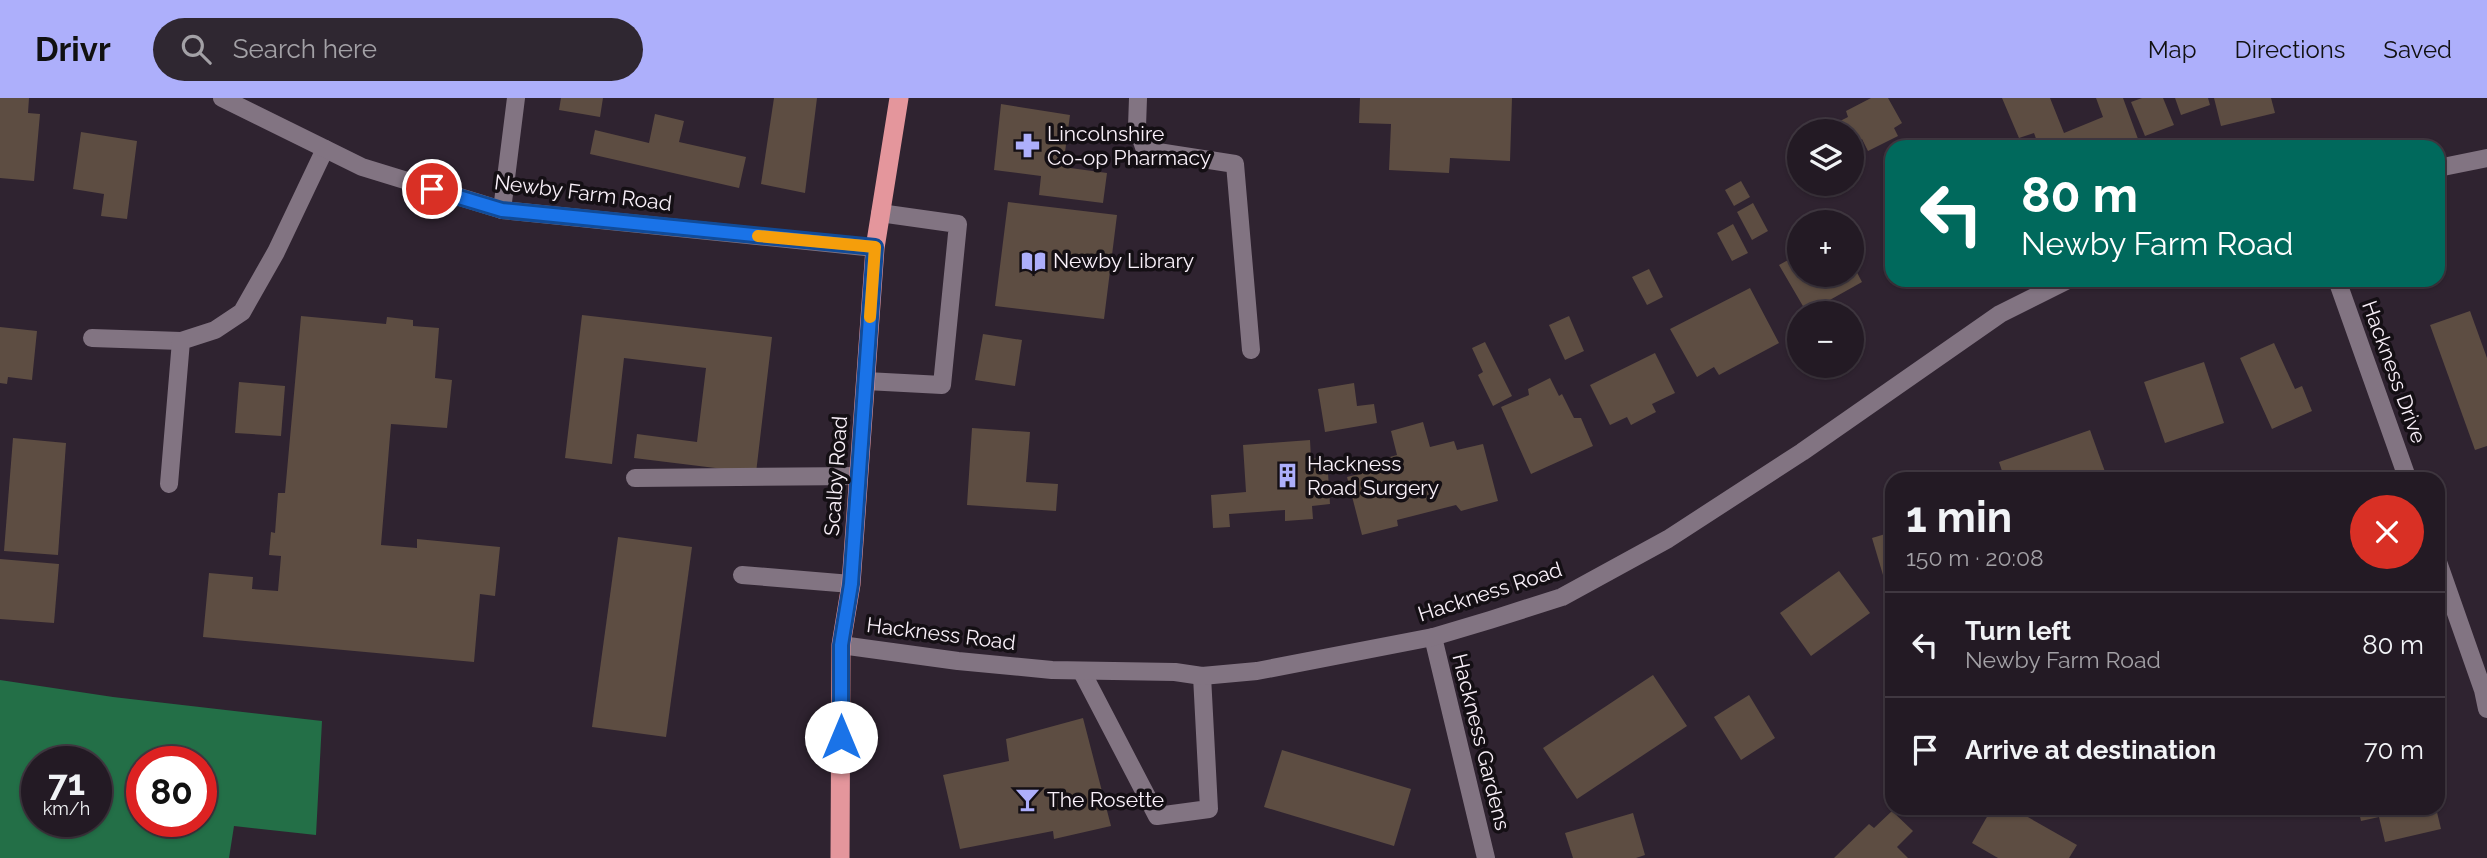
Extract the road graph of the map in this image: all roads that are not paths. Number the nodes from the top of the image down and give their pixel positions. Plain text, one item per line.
1 (222, 98) edge
2 (516, 98) edge
3 (899, 98) edge
4 (1138, 98) edge
5 (325, 149) junction
6 (2487, 158) edge
7 (2445, 167) edge
8 (502, 210) junction
9 (880, 213) junction
10 (875, 247) junction
11 (2054, 287) edge
12 (2340, 287) edge
13 (92, 338) dead end
14 (181, 341) junction
15 (1251, 350) dead end
16 (866, 381) junction
17 (2406, 472) edge
18 (859, 476) junction
19 (635, 478) dead end
20 (169, 484) dead end
21 (742, 575) dead end
22 (2445, 582) edge
23 (851, 584) junction
24 (1433, 637) junction
25 (841, 645) junction
26 (1082, 672) junction
27 (1202, 677) junction
28 (2487, 709) edge
29 (840, 858) edge
30 (1486, 858) edge

1 - 5 street, Newby Farm Road
2 - 8 street
3 - 9 highway, Scalby Road
4 - 15 street
5 - 8 street, Newby Farm Road
5 - 14 street
6 - 7 street
8 - 10 street, Newby Farm Road
9 - 10 highway, Scalby Road
9 - 16 street
10 - 16 highway, Scalby Road
11 - 24 street, Hackness Road
12 - 17 street, Hackness Drive
13 - 14 street
14 - 20 street
16 - 18 highway, Scalby Road
18 - 19 street
18 - 23 highway, Scalby Road
21 - 23 street
22 - 28 street
23 - 25 highway, Scalby Road
24 - 27 street, Hackness Road
24 - 30 street, Hackness Gardens
25 - 26 street, Hackness Road
25 - 29 highway, Scalby Road
26 - 27 street, Hackness Road
26 - 27 street

